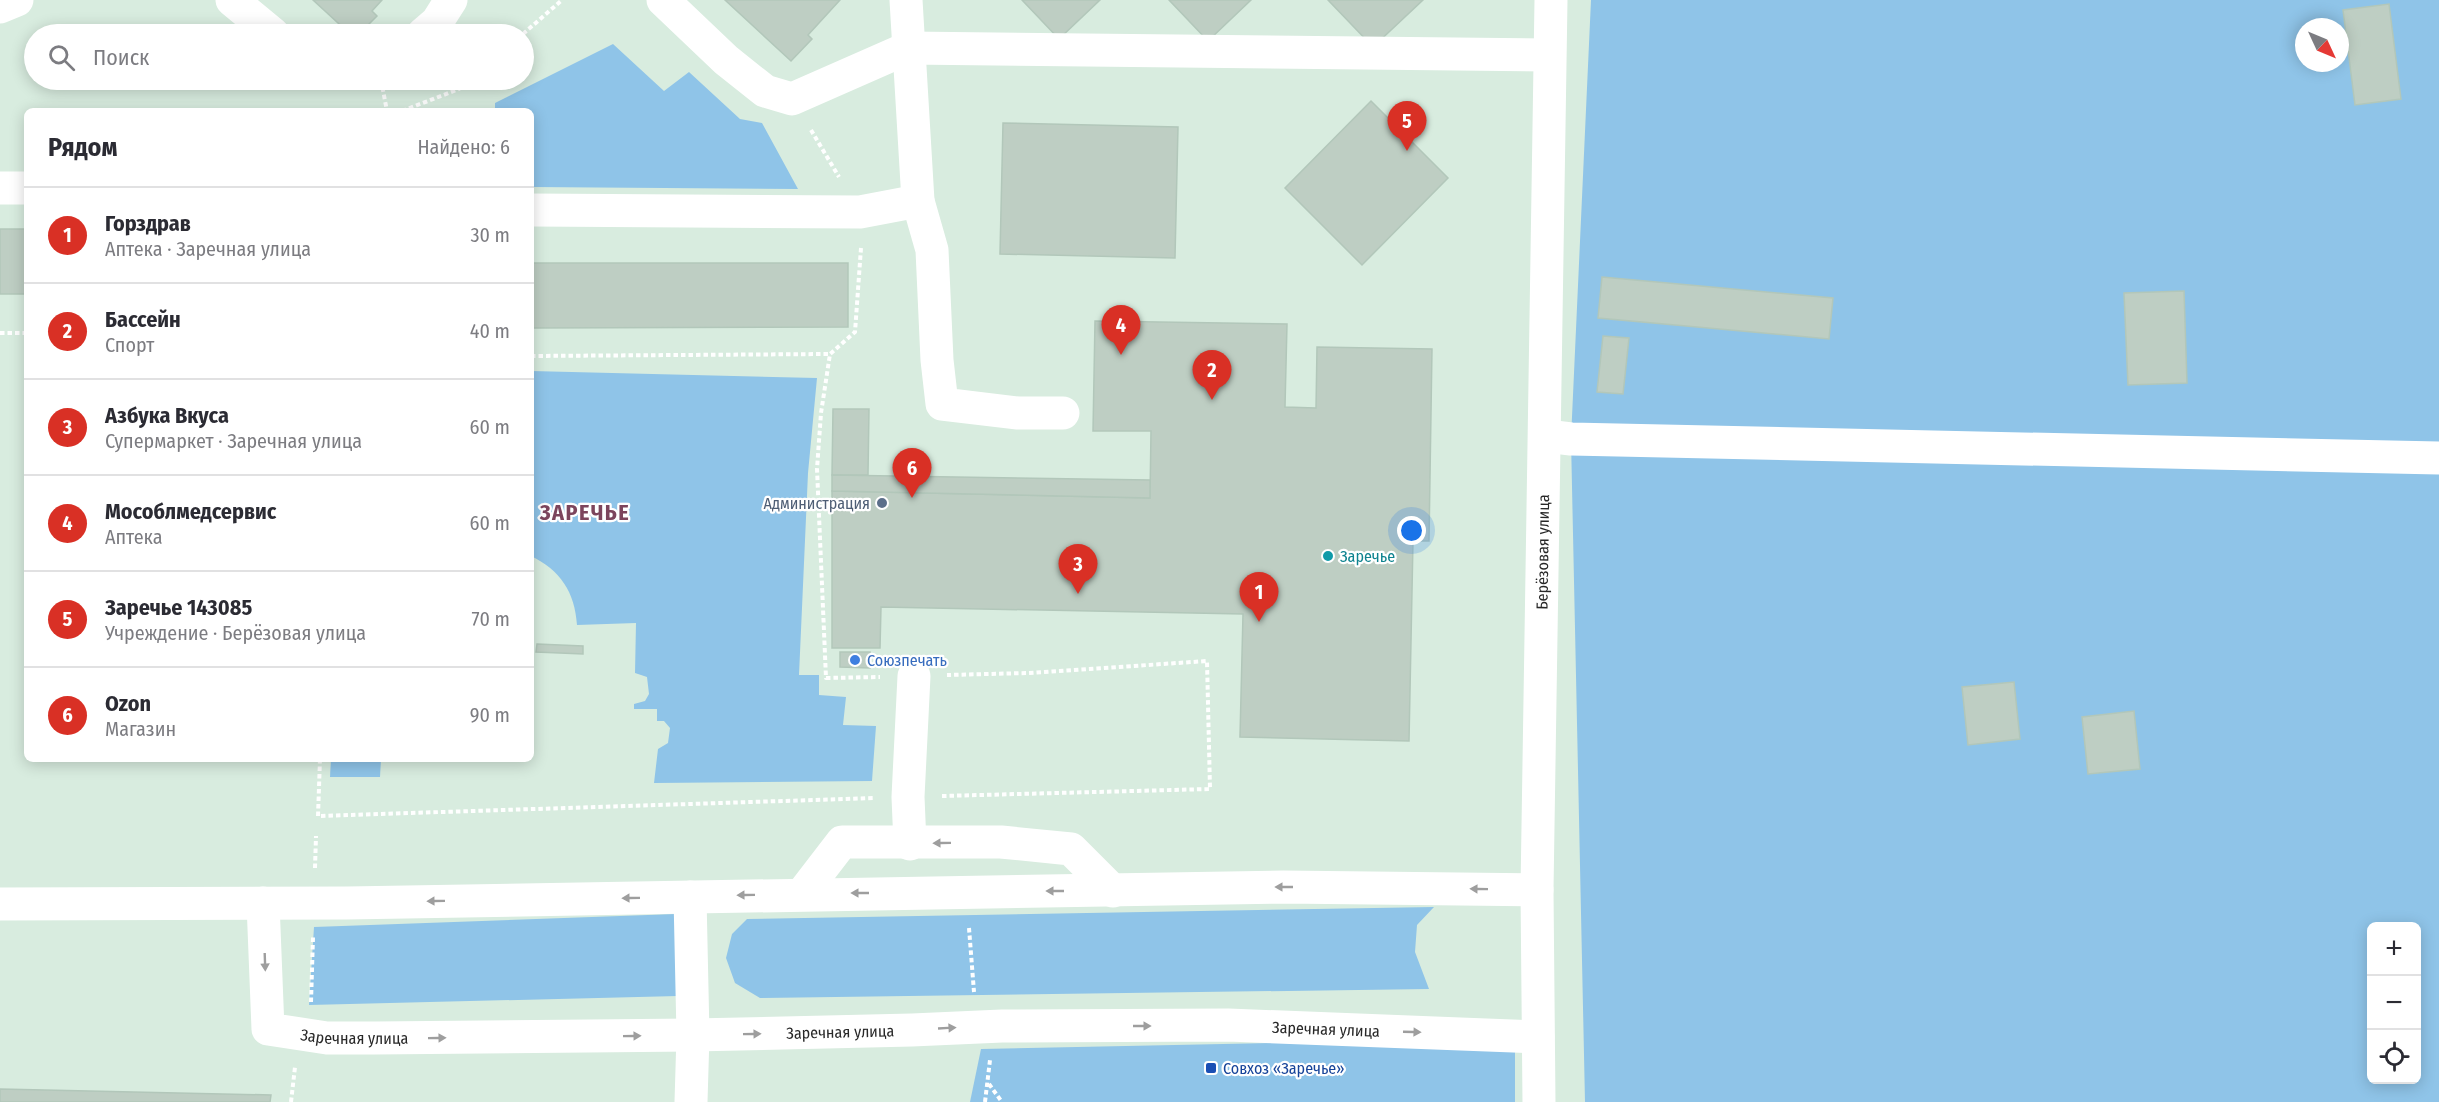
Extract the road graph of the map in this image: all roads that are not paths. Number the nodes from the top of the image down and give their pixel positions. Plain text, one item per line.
1 (17, 0) edge
2 (232, 0) edge
3 (451, 0) edge
4 (663, 0) edge
5 (906, 0) edge
6 (1551, 0) edge
7 (0, 7) edge
8 (261, 24) edge
9 (435, 24) edge
10 (908, 48) junction
11 (1549, 55) junction
12 (0, 188) edge
13 (24, 188) edge
14 (918, 201) junction
15 (534, 210) edge
16 (1063, 413) dead end
17 (1546, 436) junction
18 (2439, 458) edge
19 (914, 676) road end
20 (910, 844) junction
21 (1537, 890) junction
22 (1113, 891) junction
23 (802, 894) junction
24 (690, 897) junction
25 (263, 903) junction
26 (0, 904) edge
27 (693, 1035) junction
28 (1538, 1037) junction
29 (691, 1102) edge
30 (1539, 1102) edge

1 - 7 street
2 - 8 street
3 - 9 street
4 - 10 street
5 - 10 street
6 - 11 street, Берёзовая улица
10 - 11 street
10 - 14 street
11 - 17 street, Берёзовая улица
12 - 13 street
14 - 15 street
14 - 16 street
17 - 18 street
17 - 21 street, Берёзовая улица
19 - 20 street
22 -> 20 street
20 - 23 street
21 -> 22 street
21 - 28 street, Берёзовая улица
22 -> 23 street
23 -> 24 street
24 -> 25 street
24 - 27 street
25 - 26 street
25 -> 27 street, Заречная улица
27 -> 28 street, Заречная улица
27 - 29 street
28 - 30 street, Берёзовая улица

